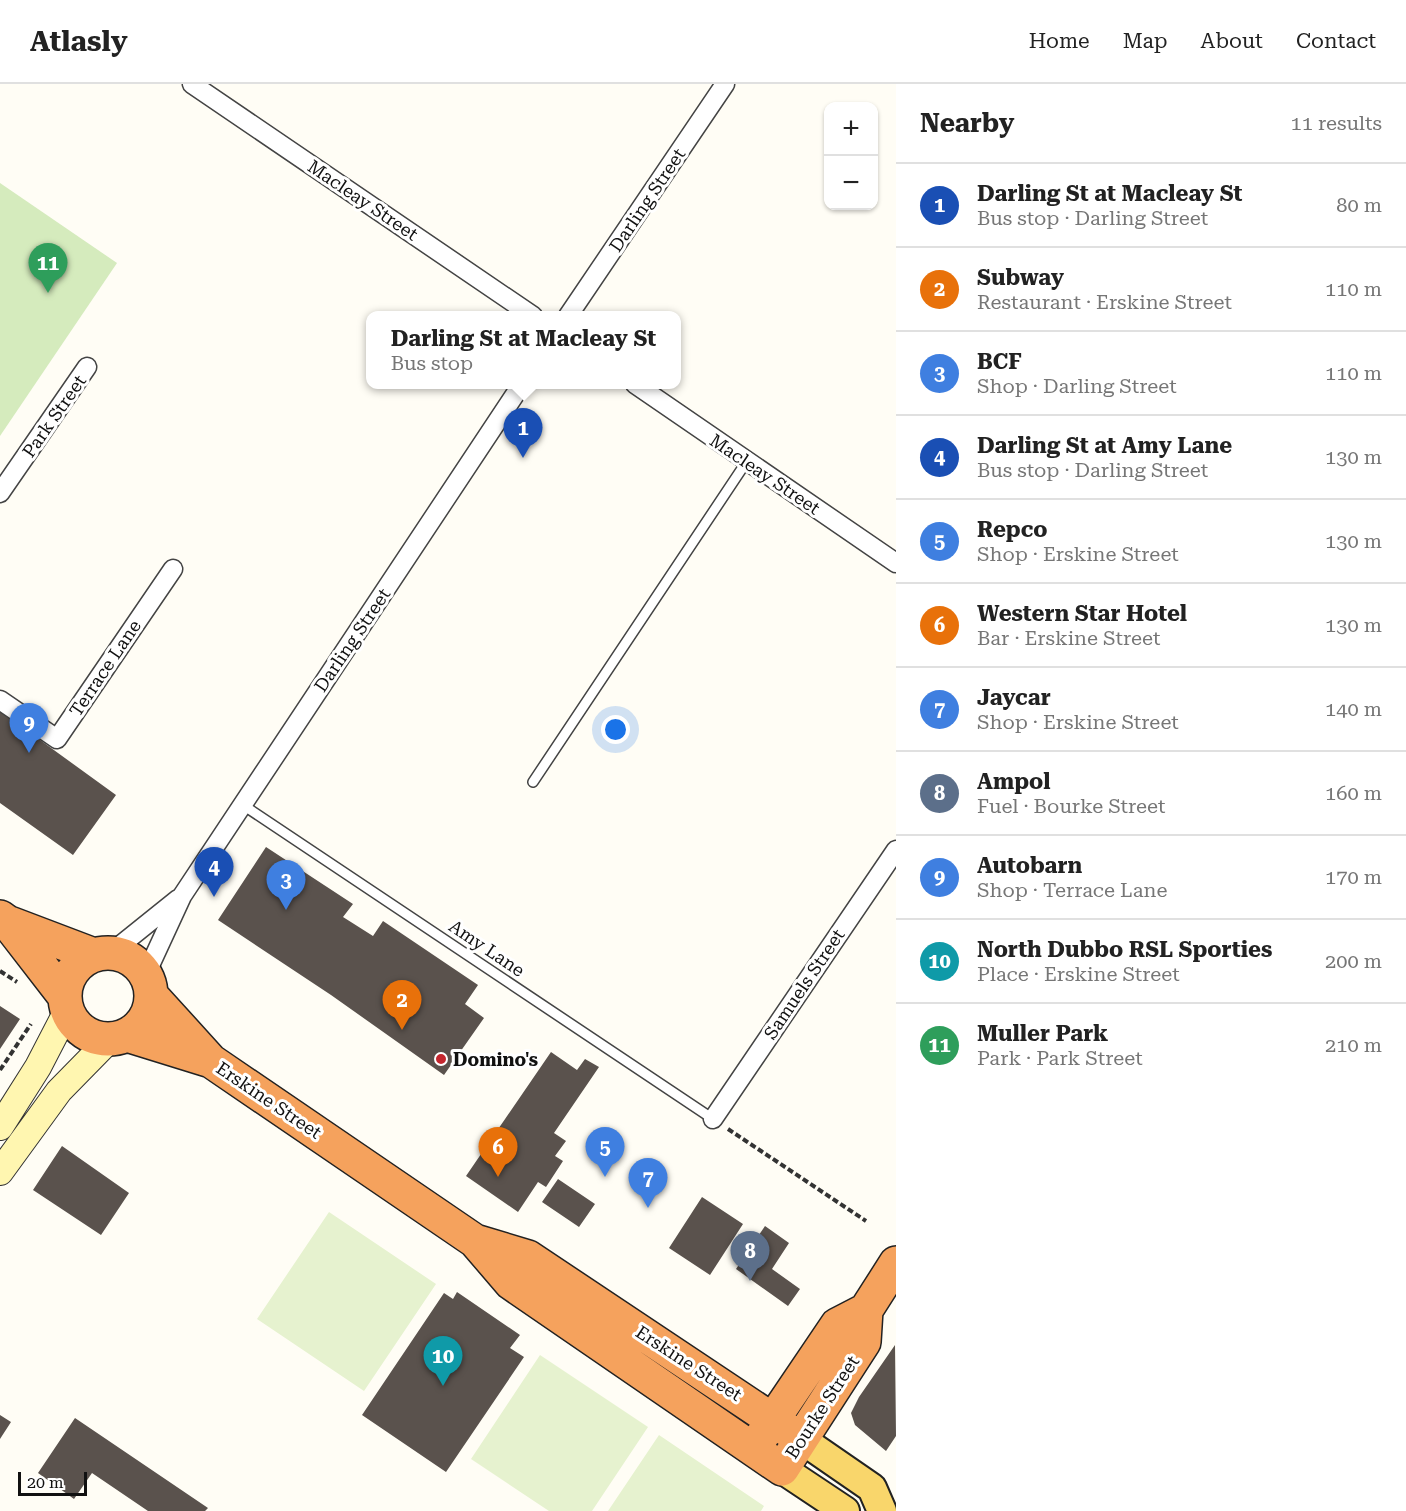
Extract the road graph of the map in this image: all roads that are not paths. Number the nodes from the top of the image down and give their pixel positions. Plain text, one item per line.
1 (192, 84) edge
2 (725, 84) edge
3 (527, 311) edge
4 (571, 311) edge
5 (87, 367) dead end
6 (519, 389) edge
7 (642, 389) edge
8 (747, 460) junction
9 (0, 494) edge
10 (896, 563) edge
11 (173, 569) dead end
12 (0, 700) edge
13 (533, 782) dead end
14 (243, 805) junction
15 (896, 850) edge
16 (182, 896) junction
17 (4, 920) edge
18 (103, 953) junction
19 (149, 985) junction
20 (56, 1008) junction
21 (118, 1037) junction
22 (211, 1060) junction
23 (713, 1119) joint
24 (0, 1126) edge
25 (0, 1172) edge
26 (476, 1241) junction
27 (896, 1263) edge
28 (866, 1310) junction
29 (774, 1419) junction
30 (801, 1439) junction
31 (753, 1449) junction
32 (782, 1469) junction
33 (845, 1511) edge
34 (882, 1511) edge

1 - 3 street, Macleay Street
2 - 4 street, Darling Street
5 - 9 street, Park Street
6 - 14 street, Darling Street
7 - 8 street, Macleay Street
8 - 10 street, Macleay Street
8 - 13 lane
11 - 12 street, Terrace Lane
14 - 16 street, Darling Street
14 - 23 lane, Amy Lane
15 - 23 street, Samuels Street
16 - 18 street, Darling Street
16 - 19 street, Darling Street
17 - 18 highway
17 - 20 highway
18 - 19 highway
18 - 20 highway
19 - 21 highway
19 - 22 highway, Erskine Street
20 - 21 highway
20 - 24 street
21 - 22 highway, Erskine Street
21 - 25 street
22 - 26 highway, Erskine Street
26 - 29 highway, Erskine Street
26 - 31 highway, Erskine Street
27 - 28 highway, Bourke Street
28 - 29 highway, Bourke Street
28 - 30 highway, Bourke Street
29 - 30 highway, Erskine Street
29 - 31 highway, Bourke Street
30 - 32 highway, Bourke Street
30 - 34 main road, Erskine Street
31 - 32 highway, Erskine Street
32 - 33 main road, Erskine Street

